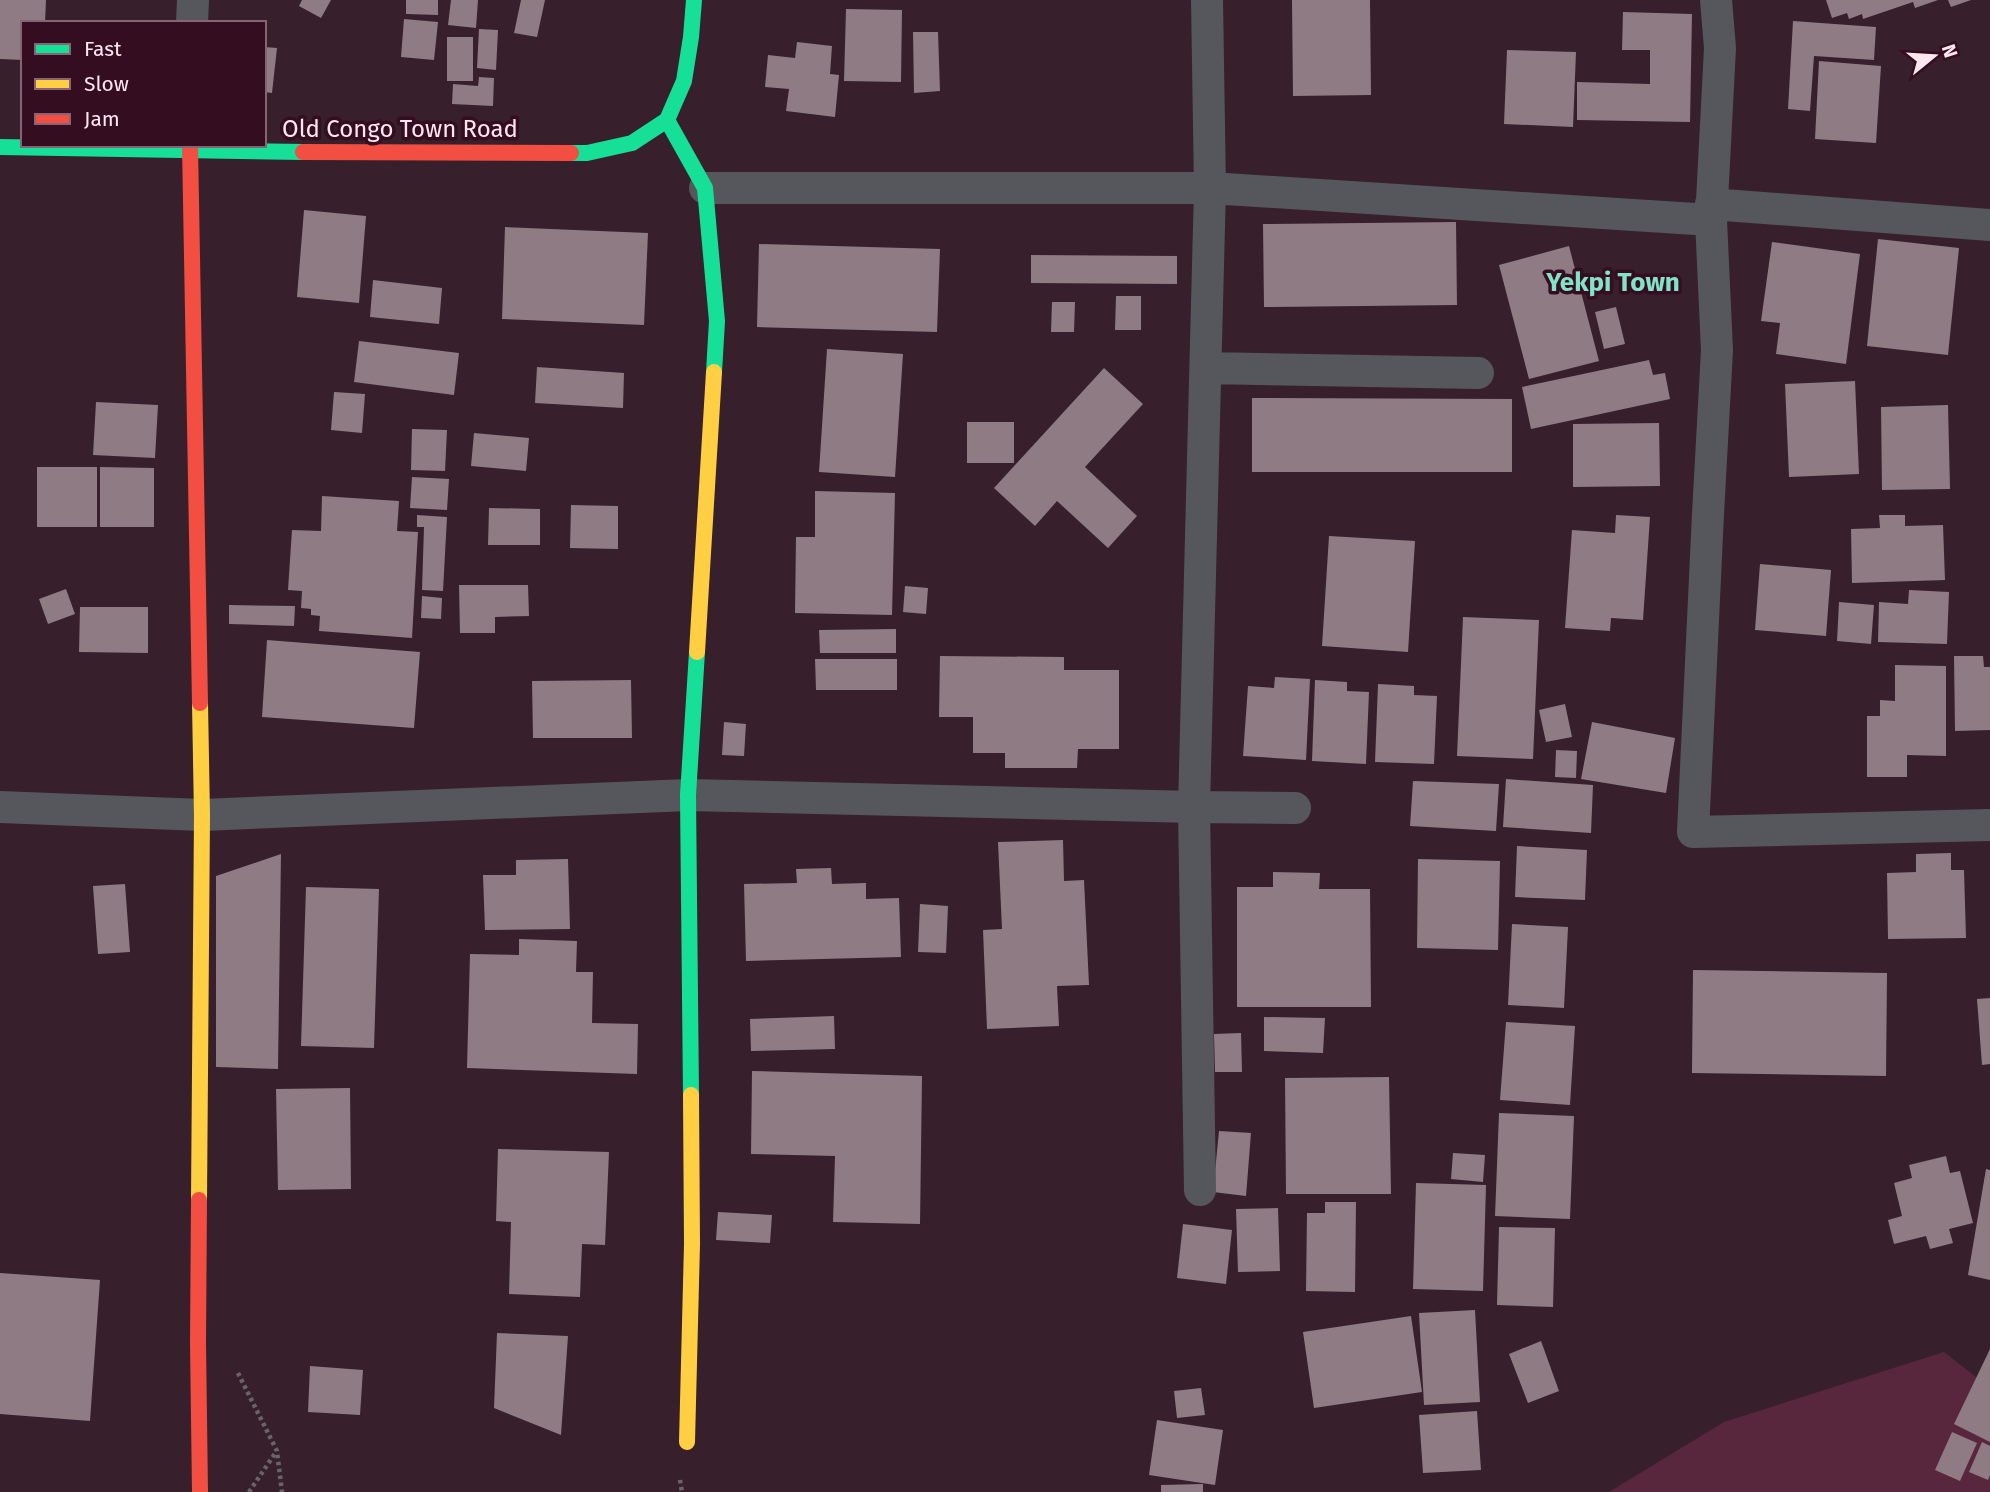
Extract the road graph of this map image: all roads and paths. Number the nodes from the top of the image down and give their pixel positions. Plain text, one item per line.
1 (193, 0) edge
2 (694, 0) edge
3 (1207, 0) edge
4 (1716, 0) edge
5 (192, 21) edge
6 (667, 120) junction
7 (0, 147) edge
8 (190, 148) edge
9 (705, 188) junction
10 (1210, 188) junction
11 (1711, 212) junction
12 (1990, 225) edge
13 (1206, 368) junction
14 (1478, 373) dead end
15 (688, 795) junction
16 (0, 807) edge
17 (1194, 807) junction
18 (1295, 807) dead end
19 (202, 815) junction
20 (1990, 825) edge
21 (1200, 1190) dead end
22 (198, 1343) junction
23 (687, 1442) dead end
24 (277, 1451) junction
25 (200, 1492) edge
26 (249, 1492) edge
27 (282, 1492) edge

1 - 5 street
2 - 6 street
3 - 10 street
4 - 11 street
6 - 8 street, Old Congo Town Road
6 - 9 street
7 - 8 street, Old Congo Town Road
8 - 19 street
9 - 10 street
9 - 15 street
10 - 11 street
10 - 13 street
11 - 12 street
11 - 20 street
13 - 14 street
13 - 17 street
15 - 17 street
15 - 19 street
15 - 23 street
16 - 19 street
17 - 18 street
17 - 21 street
19 - 22 street
22 - 24 path
22 - 25 street
24 - 26 path
24 - 27 path

